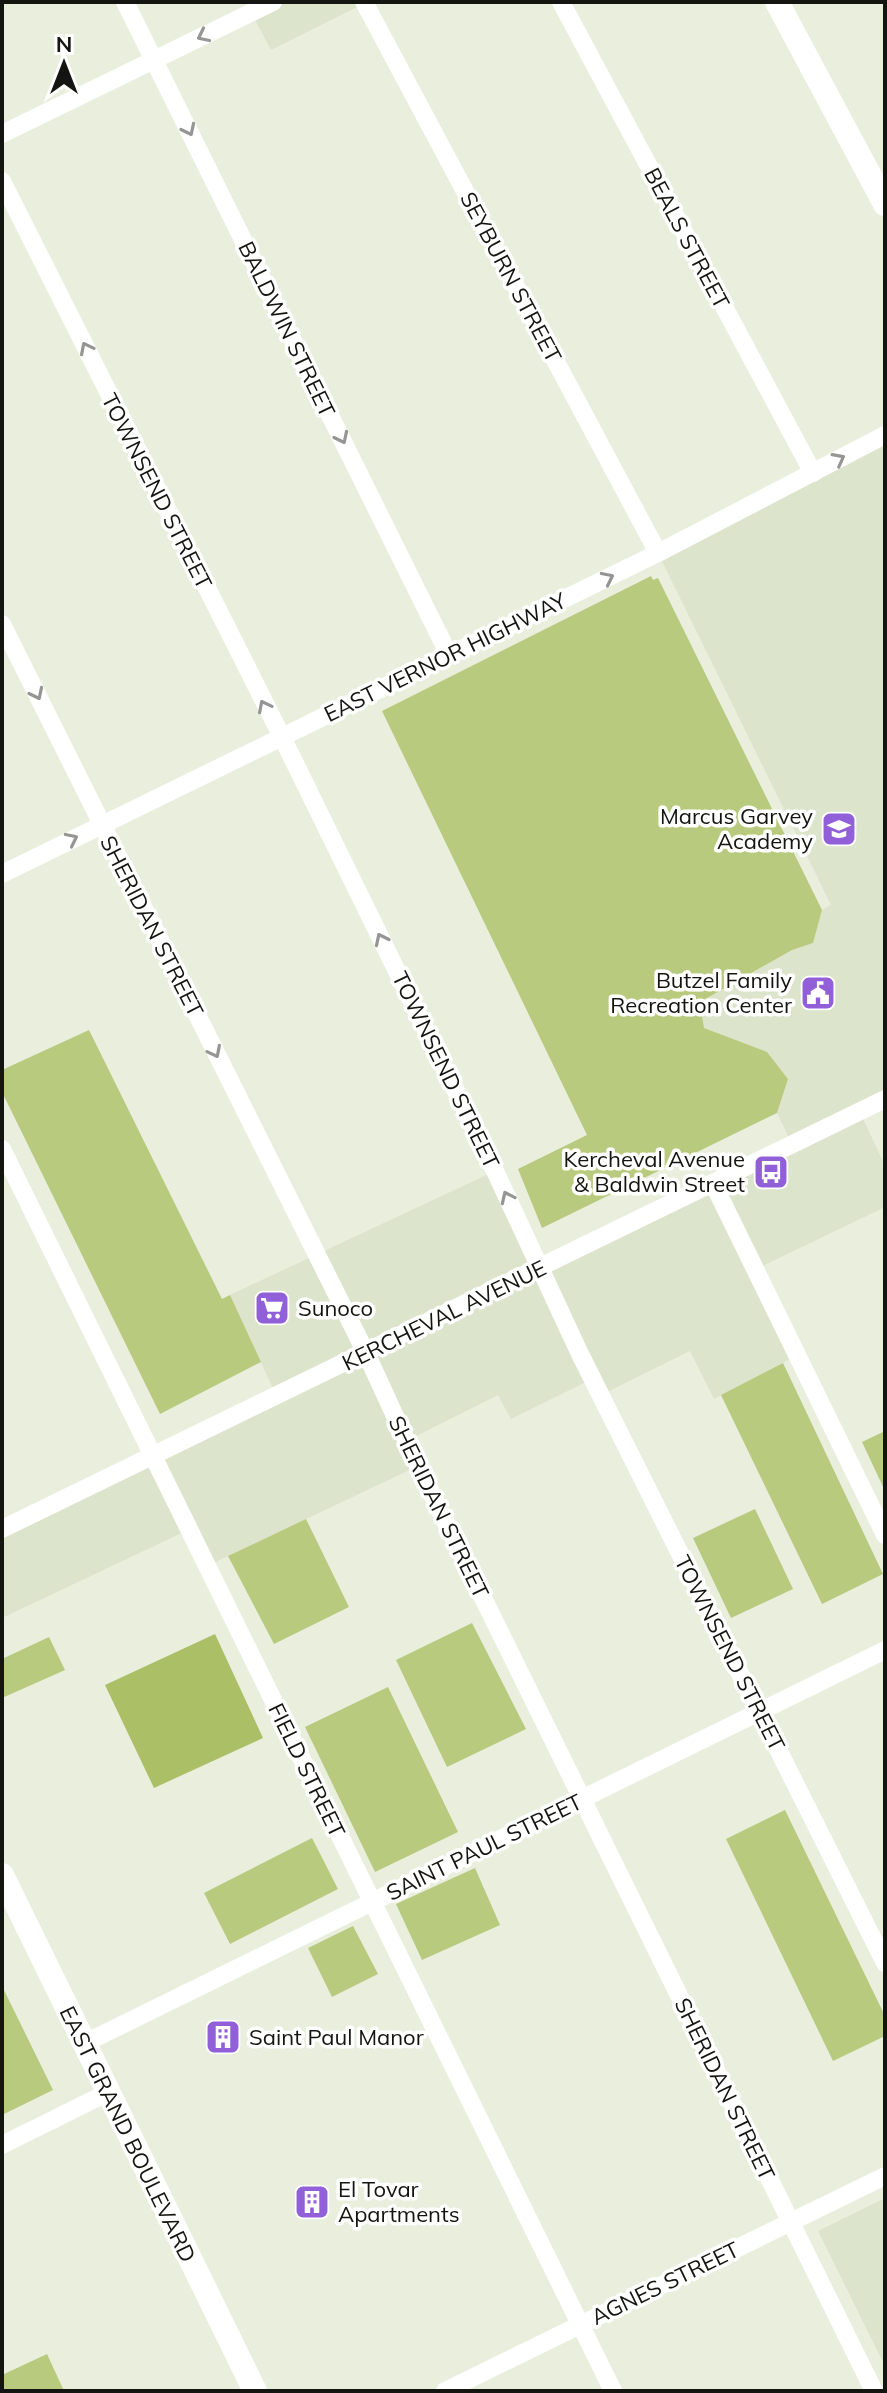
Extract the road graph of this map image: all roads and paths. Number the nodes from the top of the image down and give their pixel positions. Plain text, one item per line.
1 (125, 2) edge
2 (273, 2) edge
3 (364, 2) edge
4 (561, 2) edge
5 (777, 2) edge
6 (154, 60) junction
7 (2, 134) edge
8 (2, 181) edge
9 (885, 204) edge
10 (885, 435) edge
11 (813, 473) junction
12 (658, 553) junction
13 (2, 624) edge
14 (449, 655) junction
15 (282, 737) junction
16 (101, 825) junction
17 (2, 874) edge
18 (885, 1099) edge
19 (2, 1149) edge
20 (713, 1183) junction
21 (541, 1268) junction
22 (366, 1353) junction
23 (154, 1457) junction
24 (2, 1529) edge
25 (885, 1535) edge
26 (885, 1650) edge
27 (759, 1712) junction
28 (582, 1799) junction
29 (2, 1875) edge
30 (372, 1902) junction
31 (885, 1963) edge
32 (83, 2044) junction
33 (107, 2093) junction
34 (2, 2145) edge
35 (885, 2176) edge
36 (791, 2222) junction
37 (580, 2325) junction
38 (255, 2391) edge
39 (445, 2391) edge
40 (613, 2391) edge
41 (874, 2391) edge

1 - 6 street, BALDWIN STREET
2 -> 6 street
3 - 12 street, SEYBURN STREET
4 - 11 street, BEALS STREET
5 - 9 main road
6 - 7 street
6 -> 14 street, BALDWIN STREET
15 -> 8 street, TOWNSEND STREET
11 -> 10 street, EAST VERNOR HIGHWAY
11 - 12 street, EAST VERNOR HIGHWAY
14 -> 12 street, EAST VERNOR HIGHWAY
13 -> 16 street, SHERIDAN STREET
14 - 15 street, EAST VERNOR HIGHWAY
15 - 16 street, EAST VERNOR HIGHWAY
21 -> 15 street, TOWNSEND STREET
17 -> 16 street, EAST VERNOR HIGHWAY
16 -> 22 street, SHERIDAN STREET
18 - 20 street, KERCHEVAL AVENUE
19 - 23 street, FIELD STREET
20 - 21 street, KERCHEVAL AVENUE
20 - 25 street
21 - 22 street, KERCHEVAL AVENUE
21 - 27 street, TOWNSEND STREET
22 - 23 street, KERCHEVAL AVENUE
22 - 28 street, SHERIDAN STREET
23 - 24 street, KERCHEVAL AVENUE
23 - 30 street, FIELD STREET
26 - 27 street, SAINT PAUL STREET
27 - 28 street, SAINT PAUL STREET
27 - 31 street, TOWNSEND STREET
28 - 30 street, SAINT PAUL STREET
28 - 36 street, SHERIDAN STREET
29 - 32 main road, EAST GRAND BOULEVARD
30 - 32 street, SAINT PAUL STREET
30 - 37 street, FIELD STREET
32 - 33 main road, EAST GRAND BOULEVARD
33 - 34 street
33 - 38 main road, EAST GRAND BOULEVARD
35 - 36 street, AGNES STREET
36 - 37 street, AGNES STREET
36 - 41 street, SHERIDAN STREET
37 - 39 street, AGNES STREET
37 - 40 street, FIELD STREET

